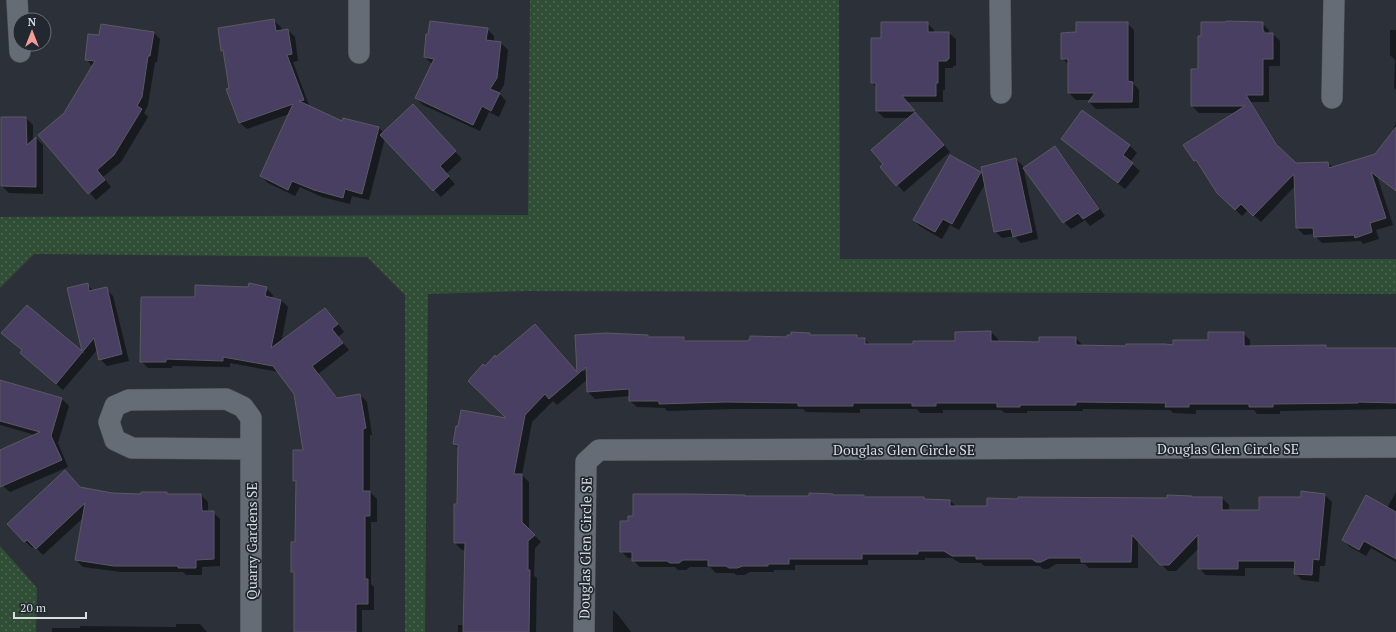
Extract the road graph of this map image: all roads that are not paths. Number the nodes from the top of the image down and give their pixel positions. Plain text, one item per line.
1 (18, 0) edge
2 (359, 0) edge
3 (1000, 0) edge
4 (1334, 0) edge
5 (18, 12) edge
6 (359, 53) dead end
7 (1001, 94) dead end
8 (1332, 98) dead end
9 (1396, 447) edge
10 (251, 449) junction
11 (251, 632) edge
12 (584, 632) edge

1 - 5 street
2 - 6 street
3 - 7 street
4 - 8 street
9 - 12 street, Douglas Glen Circle SE
10 - 10 street, Quarry Gardens SE
10 - 11 street, Quarry Gardens SE

